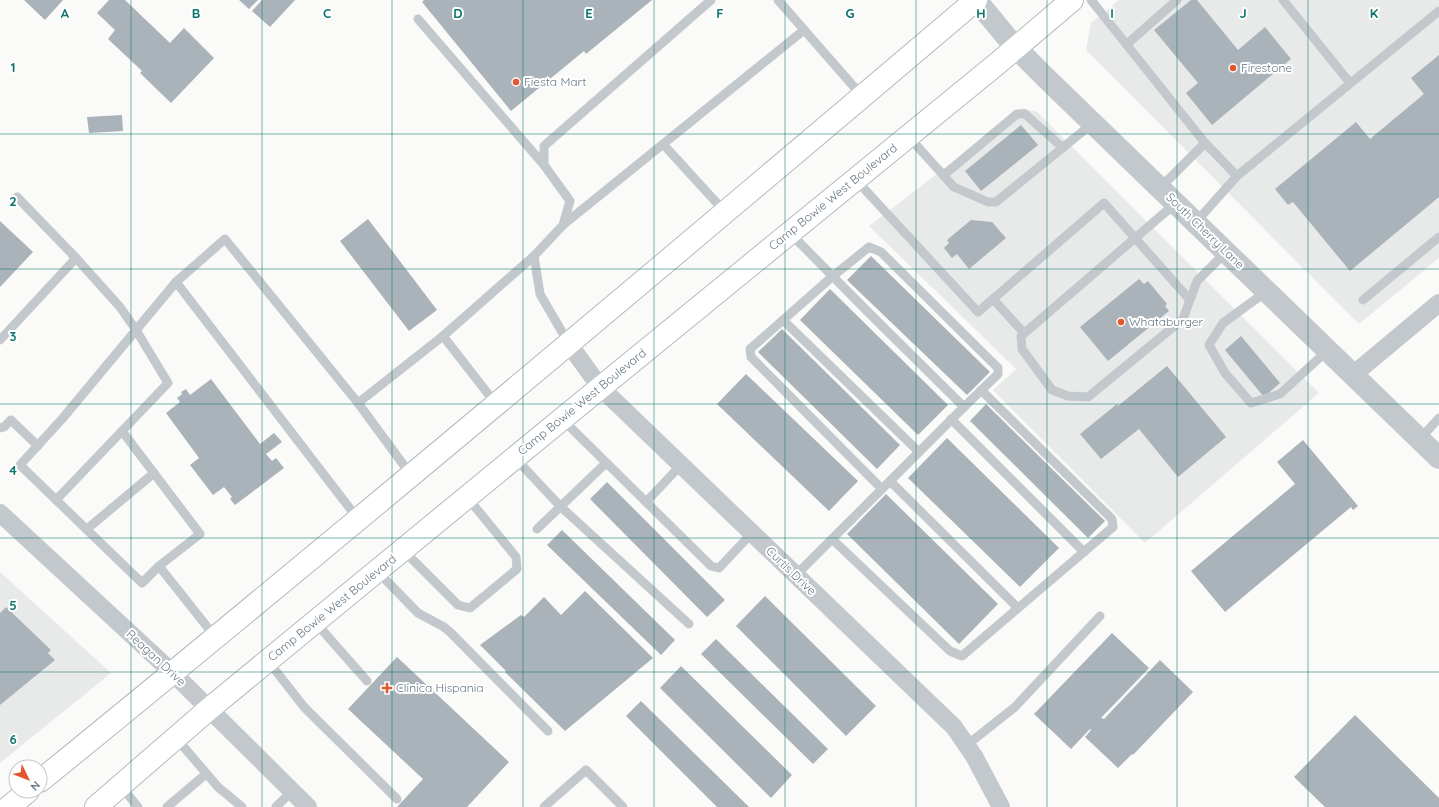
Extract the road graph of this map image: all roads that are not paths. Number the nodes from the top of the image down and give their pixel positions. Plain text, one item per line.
1 (711, 0) edge
2 (778, 0) edge
3 (976, 0) edge
4 (1072, 0) edge
5 (1091, 0) edge
6 (1177, 0) edge
7 (1283, 0) edge
8 (1439, 11) edge
9 (418, 19) dead end
10 (804, 30) junction
11 (1127, 44) junction
12 (1015, 47) junction
13 (1350, 83) junction
14 (862, 96) junction
15 (1093, 123) junction
16 (908, 136) junction
17 (1205, 143) junction
18 (663, 144) junction
19 (1063, 148) junction
20 (544, 165) junction
21 (944, 175) junction
22 (1237, 176) junction
23 (855, 179) junction
24 (1160, 188) junction
25 (17, 197) dead end
26 (1176, 203) junction
27 (726, 212) junction
28 (1196, 222) junction
29 (563, 225) junction
30 (790, 232) junction
31 (1439, 237) edge
32 (1136, 238) junction
33 (1226, 252) junction
34 (534, 256) junction
35 (76, 258) junction
36 (833, 276) junction
37 (176, 282) junction
38 (1268, 291) junction
39 (993, 299) junction
40 (1190, 300) junction
41 (1363, 300) dead end
42 (1439, 303) edge
43 (783, 320) junction
44 (136, 330) junction
45 (1024, 333) junction
46 (443, 336) junction
47 (0, 340) edge
48 (569, 344) junction
49 (1328, 350) junction
50 (1354, 374) junction
51 (600, 387) junction
52 (981, 390) junction
53 (358, 403) junction
54 (496, 404) junction
55 (964, 407) junction
56 (562, 418) junction
57 (1439, 418) edge
58 (952, 419) junction
59 (0, 428) edge
60 (122, 431) junction
61 (1420, 439) junction
62 (38, 446) junction
63 (919, 452) junction
64 (515, 458) junction
65 (1439, 458) edge
66 (606, 463) junction
67 (681, 465) junction
68 (154, 473) junction
69 (411, 475) junction
70 (890, 481) junction
71 (882, 489) junction
72 (467, 497) junction
73 (56, 500) junction
74 (646, 502) junction
75 (561, 507) junction
76 (0, 513) edge
77 (358, 519) junction
78 (537, 529) dead end
79 (87, 530) junction
80 (752, 534) junction
81 (832, 539) junction
82 (403, 550) junction
83 (1084, 552) junction
84 (159, 566) junction
85 (377, 571) junction
86 (796, 575) junction
87 (1018, 608) junction
88 (1100, 616) dead end
89 (315, 622) junction
90 (689, 624) dead end
91 (216, 638) junction
92 (268, 661) junction
93 (173, 673) junction
94 (367, 681) dead end
95 (209, 710) junction
96 (548, 731) dead end
97 (176, 738) junction
98 (967, 745) junction
99 (206, 774) junction
100 (48, 775) edge
101 (121, 786) junction
102 (292, 791) junction
103 (18, 799) edge
104 (397, 799) dead end
105 (9, 807) edge
106 (96, 807) edge
107 (138, 807) edge
108 (167, 807) edge
109 (242, 807) edge
110 (276, 807) edge
111 (308, 807) edge
112 (544, 807) edge
113 (623, 807) edge
114 (1001, 807) edge

1 - 20 lane
2 - 10 lane
3 - 12 street, South Cherry Lane
3 - 14 main road
4 - 12 main road, Camp Bowie West Boulevard
5 - 11 lane
6 - 11 lane
7 - 13 lane
8 - 13 lane
9 - 20 lane
10 - 14 lane
10 - 18 lane
11 - 17 lane
12 - 15 street, South Cherry Lane
12 - 16 main road, Camp Bowie West Boulevard
13 - 22 lane
14 - 27 main road
15 - 19 lane
15 - 24 street, South Cherry Lane
16 - 21 lane
16 - 23 main road, Camp Bowie West Boulevard
17 - 22 lane
17 - 24 lane
18 - 27 lane
18 - 29 lane
19 - 21 lane
19 - 21 lane
20 - 29 lane
22 - 28 lane
23 - 30 main road, Camp Bowie West Boulevard
23 - 39 lane
24 - 26 street, South Cherry Lane
25 - 35 lane
26 - 28 street, South Cherry Lane
26 - 32 lane
27 - 48 main road
28 - 33 street, South Cherry Lane
29 - 34 lane
30 - 36 lane
30 - 51 main road, Camp Bowie West Boulevard
31 - 41 lane
32 - 39 lane
32 - 40 lane
32 - 45 lane
33 - 38 street, South Cherry Lane
33 - 40 lane
34 - 46 lane
34 - 48 lane
35 - 44 lane
35 - 47 lane
36 - 43 lane
36 - 52 lane
36 - 55 lane
37 - 44 lane
37 - 53 lane
37 - 77 lane
38 - 49 street, South Cherry Lane
38 - 49 lane
39 - 45 lane
40 - 45 lane
42 - 50 street
43 - 63 lane
43 - 71 lane
44 - 60 lane
44 - 62 lane
46 - 53 lane
46 - 54 lane
48 - 51 street, Curtis Drive
48 - 54 main road
49 - 50 street, South Cherry Lane
50 - 61 street, South Cherry Lane
51 - 56 main road, Camp Bowie West Boulevard
51 - 67 street, Curtis Drive
52 - 55 lane
52 - 83 lane
53 - 69 lane
54 - 69 main road
55 - 58 lane
56 - 64 main road, Camp Bowie West Boulevard
56 - 66 lane
57 - 61 lane
58 - 63 lane
58 - 83 lane
59 - 62 lane
60 - 68 lane
60 - 73 lane
61 - 65 street, South Cherry Lane
62 - 73 lane
63 - 70 lane
64 - 72 main road, Camp Bowie West Boulevard
64 - 75 lane
66 - 74 lane
66 - 75 lane
67 - 74 lane
67 - 80 street, Curtis Drive
68 - 79 lane
68 - 84 lane
69 - 77 main road
70 - 71 lane
70 - 87 lane
71 - 81 lane
72 - 82 main road, Camp Bowie West Boulevard
72 - 82 lane
73 - 79 lane
74 - 80 lane
75 - 78 lane
75 - 90 lane
76 - 93 street, Reagan Drive
77 - 91 main road
79 - 84 lane
80 - 86 street, Curtis Drive
81 - 86 lane
81 - 87 lane
82 - 85 main road, Camp Bowie West Boulevard
83 - 87 lane
84 - 91 lane
85 - 89 main road, Camp Bowie West Boulevard
85 - 96 lane
86 - 98 street, Curtis Drive
88 - 98 lane
89 - 92 main road, Camp Bowie West Boulevard
89 - 94 lane
91 - 93 main road
92 - 95 main road, Camp Bowie West Boulevard
92 - 104 lane
93 - 95 street, Reagan Drive
93 - 100 main road
95 - 97 main road, Camp Bowie West Boulevard
95 - 102 street, Reagan Drive
97 - 99 lane
97 - 101 main road, Camp Bowie West Boulevard
98 - 114 street, Curtis Drive
99 - 108 lane
99 - 109 lane
101 - 106 main road, Camp Bowie West Boulevard
101 - 107 lane
102 - 110 lane
102 - 111 street, Reagan Drive
103 - 105 main road
112 - 113 lane

